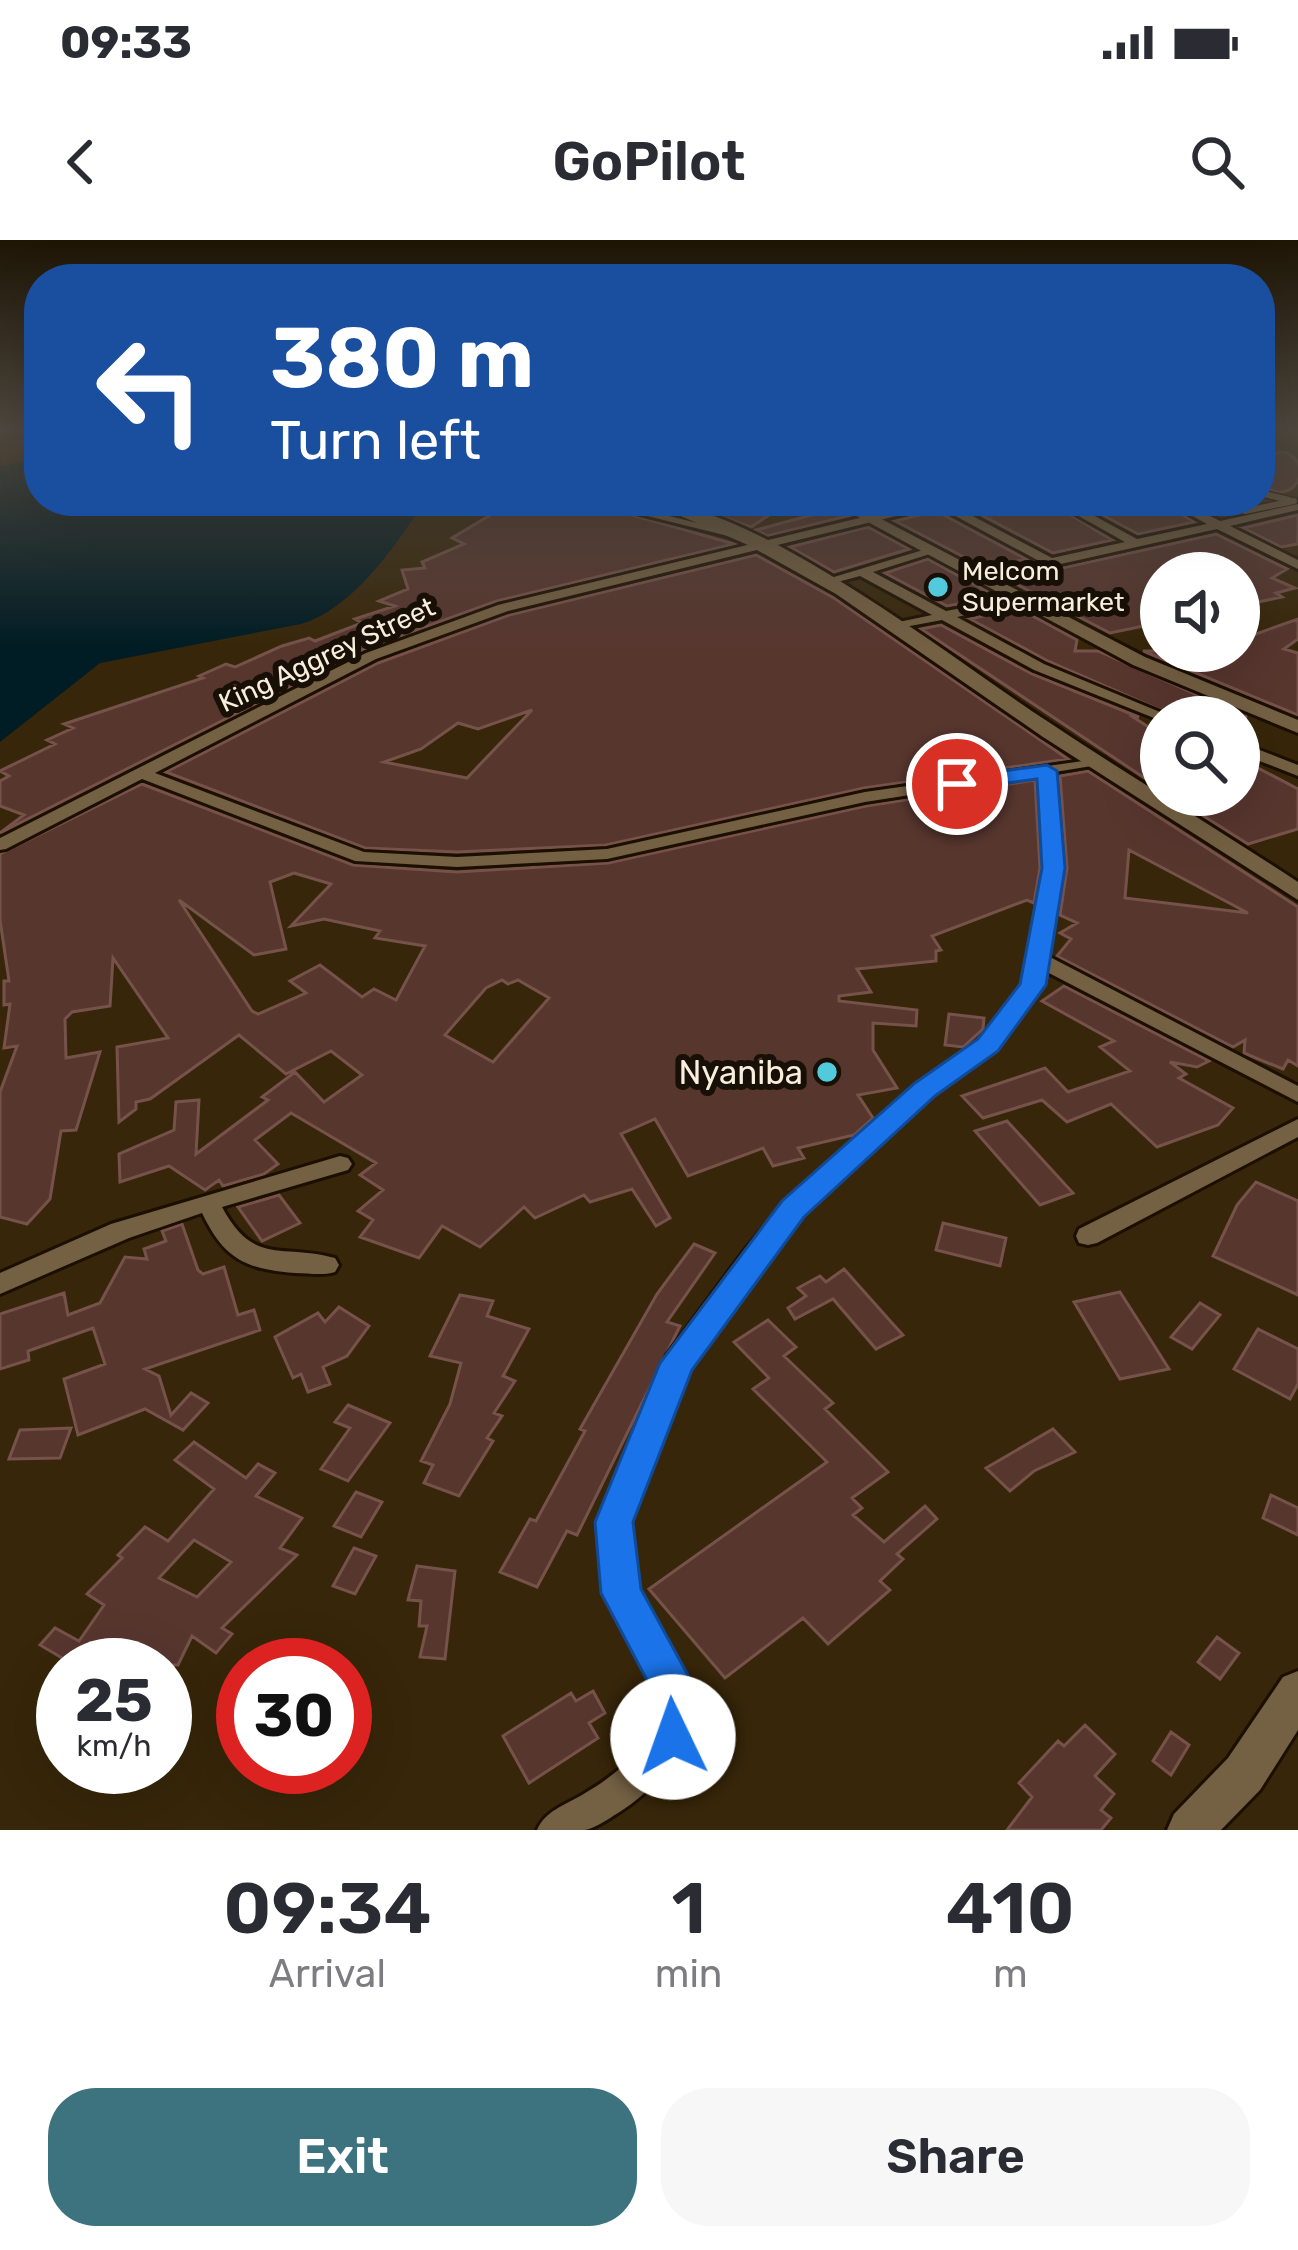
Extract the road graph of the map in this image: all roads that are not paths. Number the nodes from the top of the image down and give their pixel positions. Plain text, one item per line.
1 (659, 516) edge
2 (694, 516) edge
3 (858, 516) edge
4 (885, 516) edge
5 (967, 516) edge
6 (1086, 516) edge
7 (1202, 516) edge
8 (1211, 516) edge
9 (1236, 516) edge
10 (1210, 520) junction
11 (865, 521) junction
12 (755, 538) junction
13 (1132, 541) junction
14 (927, 553) junction
15 (1047, 560) junction
16 (1298, 565) edge
17 (860, 571) junction
18 (980, 578) junction
19 (830, 580) junction
20 (1019, 598) junction
21 (944, 615) junction
22 (899, 626) junction
23 (1140, 707) edge
24 (1298, 728) edge
25 (1260, 756) edge
26 (1098, 761) junction
27 (1047, 771) junction
28 (1298, 771) edge
29 (138, 772) junction
30 (0, 845) edge
31 (1298, 893) edge
32 (1038, 959) junction
33 (1298, 1095) edge
34 (1298, 1127) edge
35 (340, 1164) dead end
36 (208, 1202) junction
37 (1088, 1236) dead end
38 (326, 1265) dead end
39 (0, 1285) edge
40 (1298, 1692) edge
41 (555, 1830) edge
42 (1190, 1830) edge

1 - 12 street
2 - 12 street
3 - 11 street
4 - 11 street, King Aggrey Street
5 - 15 street
6 - 13 street
7 - 10 street
8 - 10 street
9 - 10 street
10 - 13 street
10 - 16 street
11 - 12 street, King Aggrey Street
11 - 14 street
12 - 19 street
12 - 29 street, King Aggrey Street
13 - 15 street
14 - 17 street
14 - 18 street
15 - 18 street
17 - 19 street
17 - 21 street
18 - 20 street
19 - 22 street
20 - 21 street
20 - 24 street
21 - 22 street
21 - 23 street
22 - 26 street
25 - 28 street
26 - 27 street
26 - 31 street
27 - 29 street
27 - 32 street
29 - 30 street, King Aggrey Street
32 - 33 street
32 - 41 street
34 - 37 street
35 - 36 street
36 - 38 street
36 - 39 street
40 - 42 street

